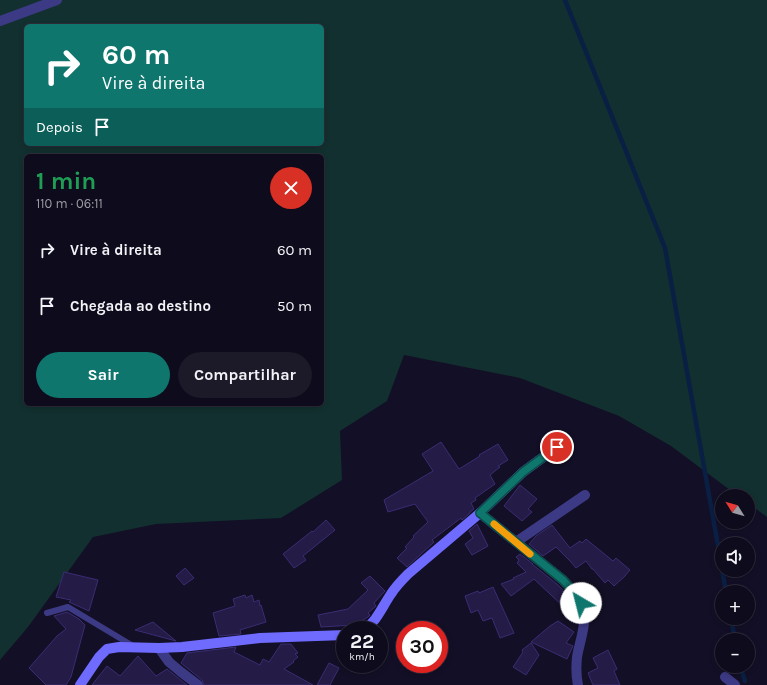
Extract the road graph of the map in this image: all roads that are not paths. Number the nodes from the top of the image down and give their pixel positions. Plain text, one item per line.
1 (57, 0) edge
2 (0, 21) edge
3 (557, 447) dead end
4 (585, 495) dead end
5 (480, 513) junction
6 (516, 542) junction
7 (47, 613) dead end
8 (373, 621) edge
9 (336, 635) edge
10 (135, 647) junction
11 (159, 648) junction
12 (725, 677) dead end
13 (80, 685) edge
14 (198, 685) edge
15 (578, 685) edge
16 (735, 685) edge

1 - 2 street
3 - 5 street
4 - 6 street
5 - 6 street
5 - 8 street
6 - 15 street
7 - 10 lane
9 - 11 street
10 - 11 street
10 - 13 street
11 - 14 street
12 - 16 street

